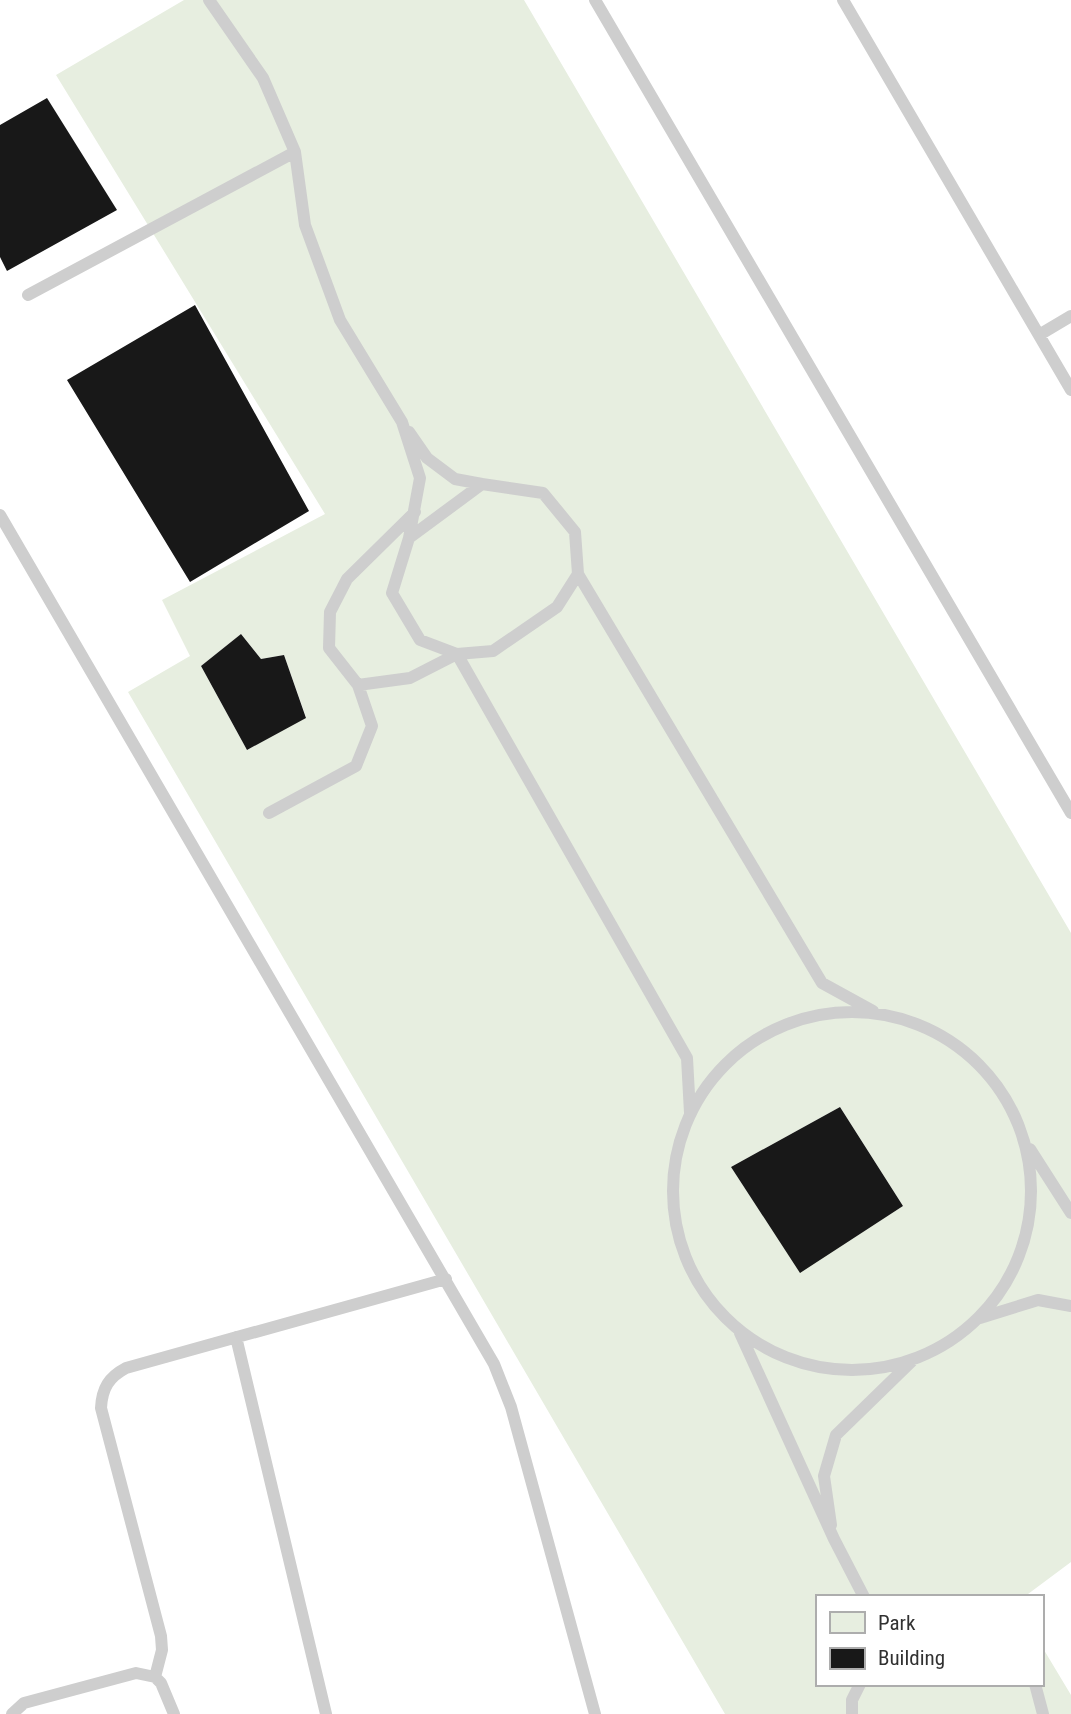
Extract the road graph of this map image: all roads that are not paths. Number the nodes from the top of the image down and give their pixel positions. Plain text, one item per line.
1 (209, 0) edge
2 (595, 0) edge
3 (843, 0) edge
4 (295, 152) junction
5 (28, 295) dead end
6 (1071, 316) edge
7 (1039, 335) junction
8 (1071, 390) edge
9 (402, 422) junction
10 (482, 484) junction
11 (415, 512) junction
12 (0, 515) edge
13 (409, 538) junction
14 (578, 574) junction
15 (457, 654) junction
16 (358, 685) junction
17 (269, 813) dead end
18 (1071, 813) edge
19 (874, 1011) junction
20 (690, 1112) junction
21 (1027, 1146) junction
22 (1071, 1213) edge
23 (446, 1279) junction
24 (1071, 1306) edge
25 (980, 1318) junction
26 (740, 1332) junction
27 (236, 1337) junction
28 (913, 1361) junction
29 (834, 1539) junction
30 (863, 1595) edge
31 (155, 1677) junction
32 (859, 1686) edge
33 (1036, 1686) edge
34 (12, 1714) edge
35 (174, 1714) edge
36 (326, 1714) edge
37 (595, 1714) edge
38 (852, 1714) edge
39 (1043, 1714) edge

1 - 4 lane
2 - 18 lane
3 - 7 lane
4 - 5 lane
4 - 9 lane
6 - 7 lane
7 - 8 lane
9 - 10 lane
9 - 11 lane
10 - 13 lane
10 - 14 lane
11 - 13 lane
11 - 16 lane
12 - 23 lane
13 - 15 lane
14 - 15 lane
14 - 19 lane
15 - 16 lane
15 - 20 lane
16 - 17 lane
19 - 20 lane
19 - 21 lane
20 - 26 lane
21 - 22 lane
21 - 25 lane
23 - 27 lane
23 - 37 lane
24 - 25 lane
25 - 28 lane
26 - 28 lane
26 - 29 lane
27 - 31 lane
27 - 36 lane
28 - 29 lane
29 - 30 lane
31 - 34 lane
31 - 35 lane
32 - 38 lane
33 - 39 lane

